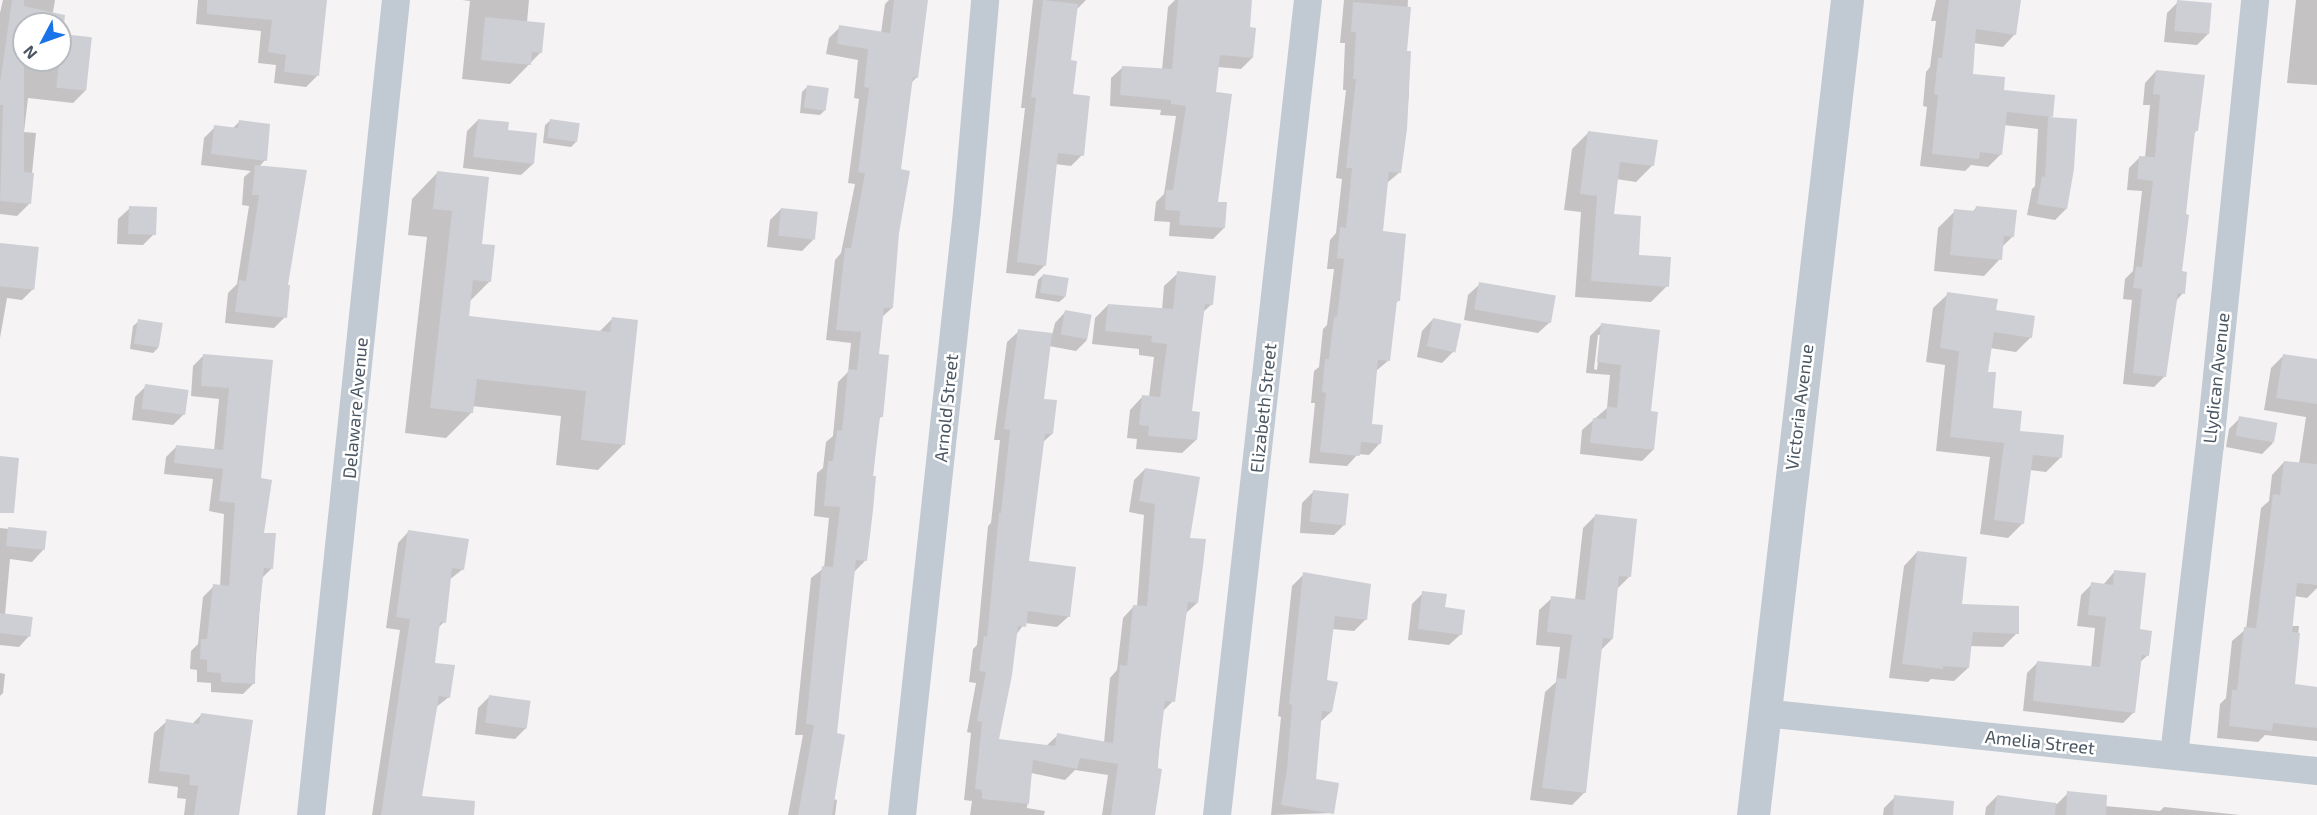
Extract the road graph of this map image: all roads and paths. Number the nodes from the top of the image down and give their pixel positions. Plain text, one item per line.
1 (396, 0) edge
2 (985, 0) edge
3 (1308, 0) edge
4 (1847, 0) edge
5 (2255, 0) edge
6 (1764, 713) junction
7 (2174, 755) junction
8 (2317, 771) edge
9 (311, 815) edge
10 (902, 815) edge
11 (1217, 815) edge
12 (1753, 815) edge

1 - 9 street, Delaware Avenue
2 - 10 street, Arnold Street
3 - 11 street, Elizabeth Street
4 - 6 street, Victoria Avenue
5 - 7 street, Llydican Avenue
6 - 7 street, Amelia Street
6 - 12 street, Victoria Avenue
7 - 8 street, Amelia Street

